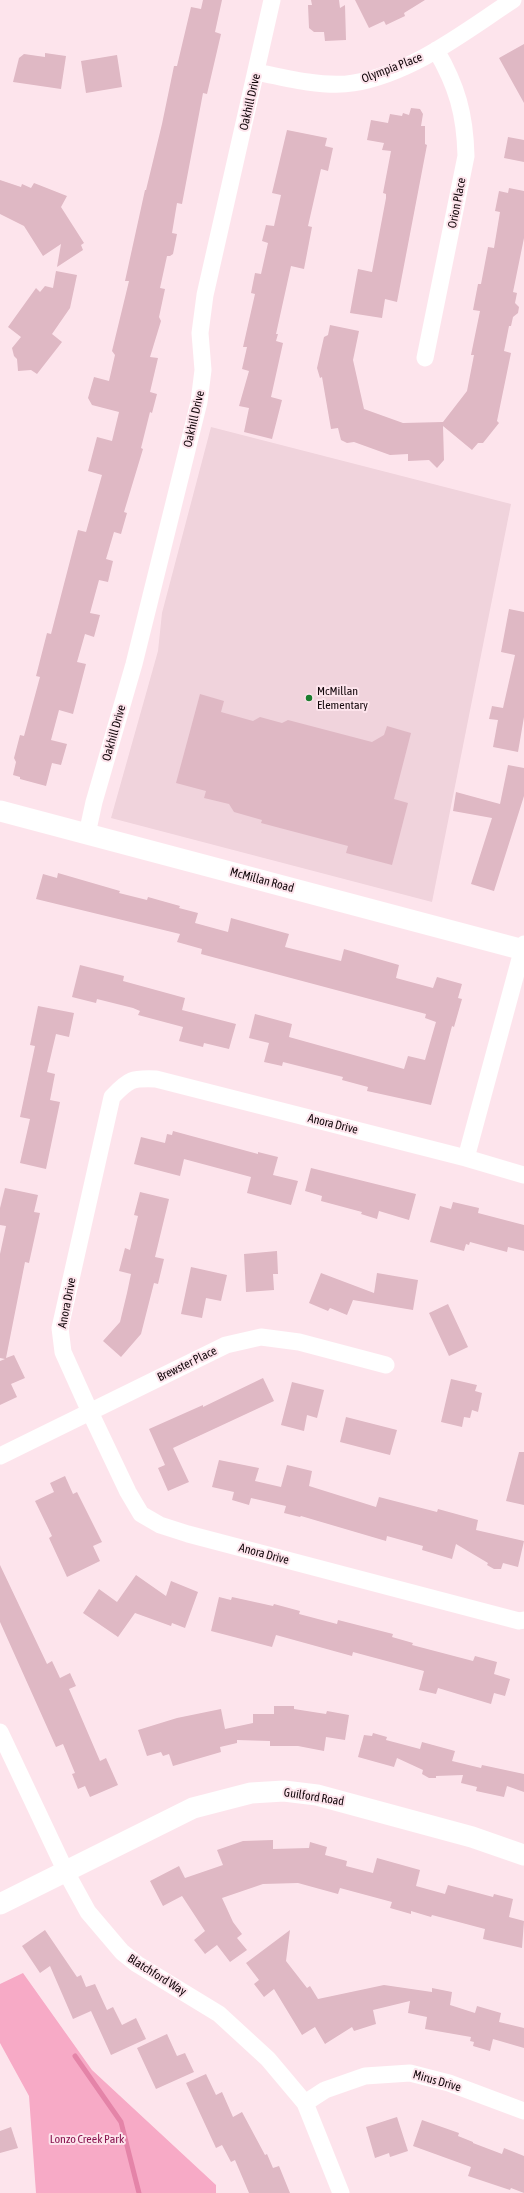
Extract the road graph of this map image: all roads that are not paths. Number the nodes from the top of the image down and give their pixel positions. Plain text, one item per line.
1 (272, 0) edge
2 (513, 0) edge
3 (436, 50) junction
4 (257, 72) junction
5 (425, 358) dead end
6 (0, 811) edge
7 (87, 834) junction
8 (523, 947) edge
9 (466, 1158) junction
10 (524, 1175) edge
11 (386, 1365) dead end
12 (90, 1412) junction
13 (0, 1456) edge
14 (524, 1620) edge
15 (0, 1732) edge
16 (524, 1855) edge
17 (66, 1872) junction
18 (0, 1904) edge
19 (305, 2103) junction
20 (524, 2111) edge
21 (341, 2193) edge

1 - 4 street, Oakhill Drive
2 - 3 street, Olympia Place
3 - 4 street, Olympia Place
3 - 5 street, Orion Place
4 - 7 street, Oakhill Drive
6 - 7 street, McMillan Road
7 - 8 street, McMillan Road
8 - 9 street
9 - 10 street, Anora Drive
9 - 12 street, Anora Drive
11 - 12 street, Brewster Place
12 - 13 street, Brewster Place
12 - 14 street, Anora Drive
15 - 17 street, Blatchford Way
16 - 17 street, Guilford Road
17 - 18 street, Guilford Road
17 - 19 street, Blatchford Way
19 - 20 street, Mirus Drive
19 - 21 street, Blatchford Way

